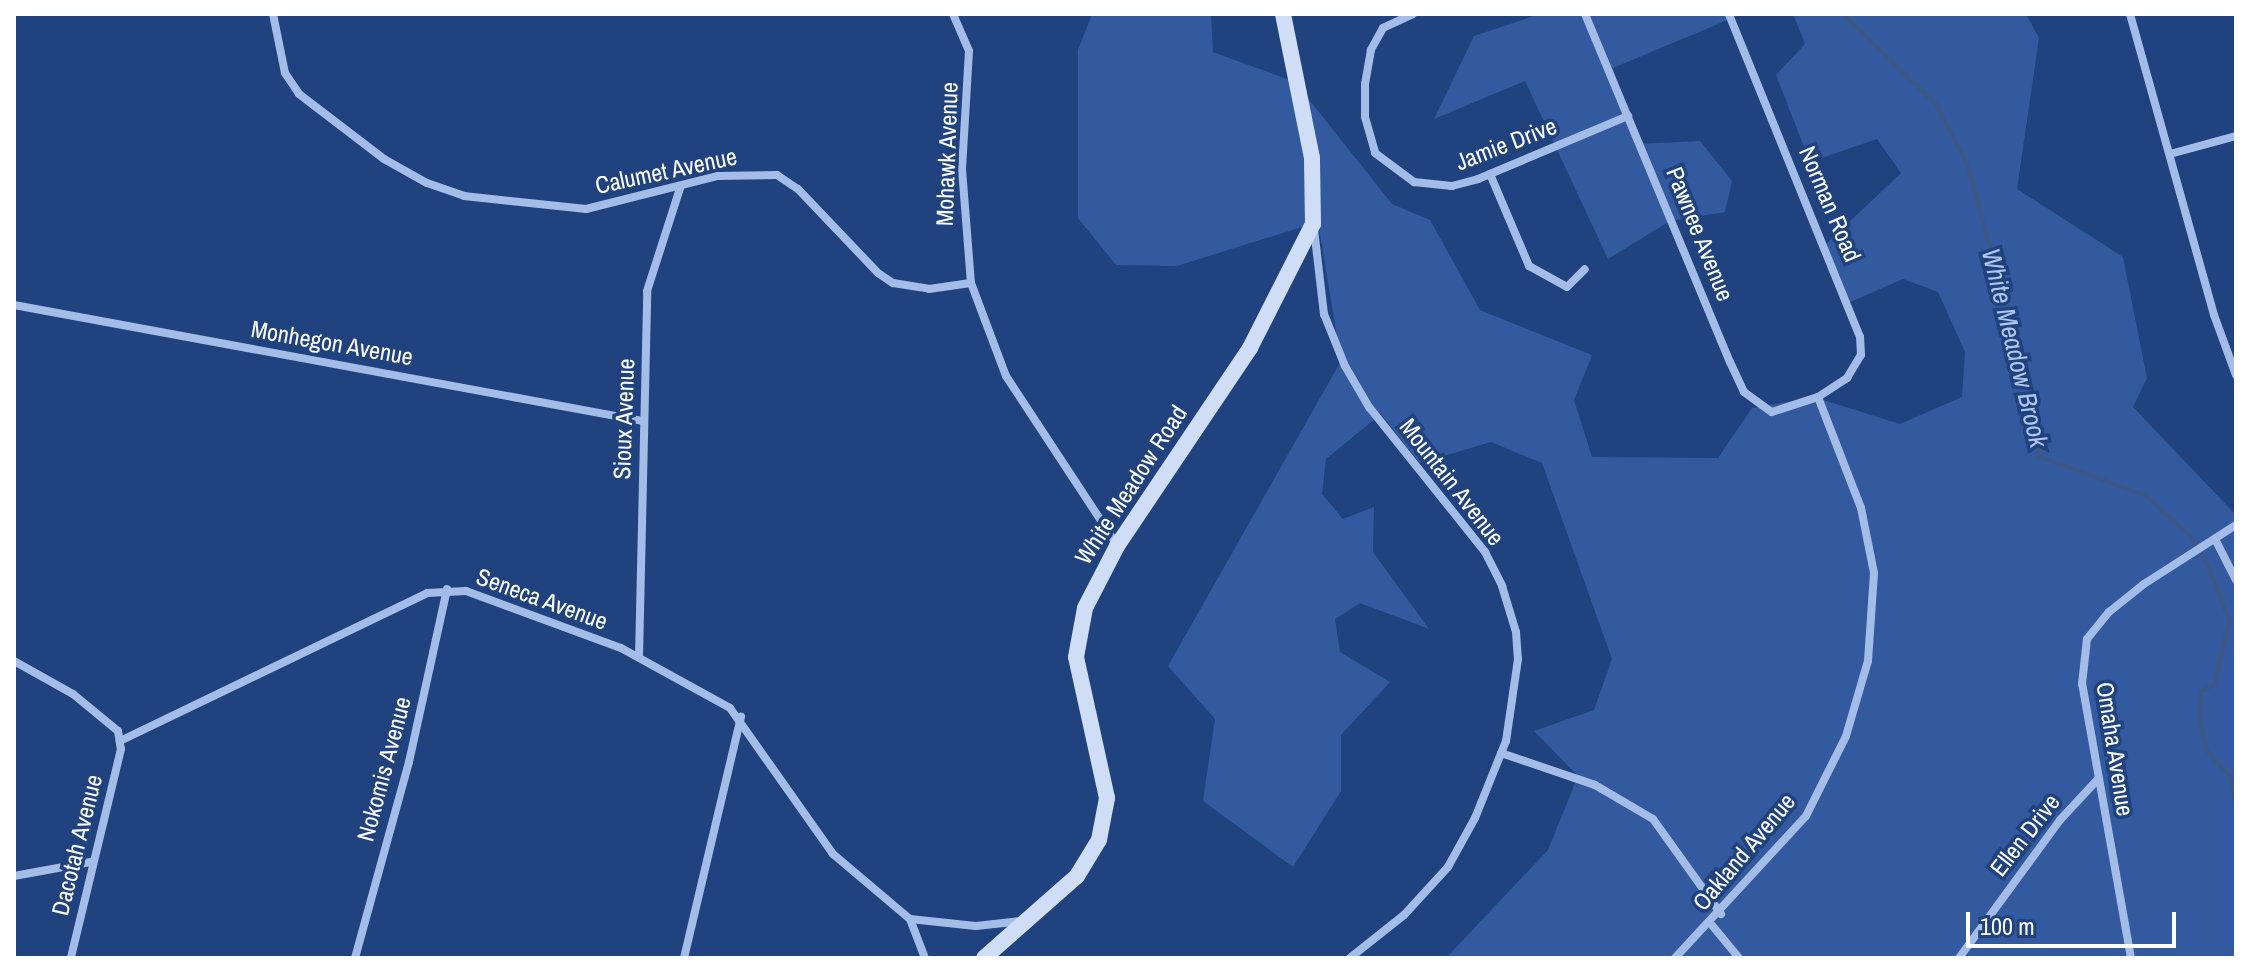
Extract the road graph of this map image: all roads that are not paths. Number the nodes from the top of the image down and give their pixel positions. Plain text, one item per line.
1 (273, 14) edge
2 (953, 14) edge
3 (1283, 14) edge
4 (1413, 14) edge
5 (1585, 14) edge
6 (1729, 14) edge
7 (2130, 14) edge
8 (1628, 116) junction
9 (2236, 136) edge
10 (2170, 154) junction
11 (1490, 174) junction
12 (680, 188) junction
13 (1313, 224) junction
14 (1585, 269) dead end
15 (971, 283) junction
16 (14, 305) edge
17 (2236, 375) edge
18 (1818, 397) junction
19 (643, 421) junction
20 (2236, 525) edge
21 (2212, 542) junction
22 (1117, 546) junction
23 (2236, 580) edge
24 (447, 589) junction
25 (639, 657) junction
26 (14, 661) edge
27 (741, 717) junction
28 (120, 741) junction
29 (1501, 753) junction
30 (2098, 779) junction
31 (91, 862) junction
32 (14, 876) edge
33 (1721, 914) junction
34 (910, 919) junction
35 (1021, 921) junction
36 (1711, 924) junction
37 (71, 958) edge
38 (355, 958) edge
39 (684, 958) edge
40 (925, 958) edge
41 (984, 958) edge
42 (1350, 958) edge
43 (1675, 958) edge
44 (1739, 958) edge
45 (1959, 958) edge
46 (2131, 958) edge

1 - 12 street, Calumet Avenue
2 - 15 street, Mohawk Avenue
3 - 13 street, White Meadow Road
4 - 11 street, Jamie Drive
5 - 8 street, Pawnee Avenue
6 - 18 street, Norman Road
7 - 10 street
8 - 11 street, Jamie Drive
8 - 18 street, Pawnee Avenue
9 - 10 street
10 - 17 street
11 - 14 street
12 - 15 street, Calumet Avenue
12 - 19 street, Sioux Avenue
13 - 22 street, White Meadow Road
13 - 29 street, Mountain Avenue
15 - 22 street, Mohawk Avenue
16 - 19 street, Monhegon Avenue
18 - 33 street, Oakland Avenue
19 - 25 street, Sioux Avenue
20 - 21 street, Omaha Avenue
21 - 23 street
21 - 30 street, Omaha Avenue
22 - 35 street, White Meadow Road
24 - 25 street, Seneca Avenue
24 - 28 street, Seneca Avenue
24 - 38 street, Nokomis Avenue
25 - 27 street, Seneca Avenue
26 - 28 street
27 - 34 street, Seneca Avenue
27 - 39 street
28 - 31 street, Dacotah Avenue
29 - 33 street
29 - 42 street, Mountain Avenue
30 - 45 street, Ellen Drive
30 - 46 street, Omaha Avenue
31 - 32 street
31 - 37 street, Dacotah Avenue
33 - 36 street, Oakland Avenue
34 - 35 street
34 - 40 street, Seneca Avenue
35 - 41 street, White Meadow Road
36 - 43 street, Oakland Avenue
36 - 44 street

